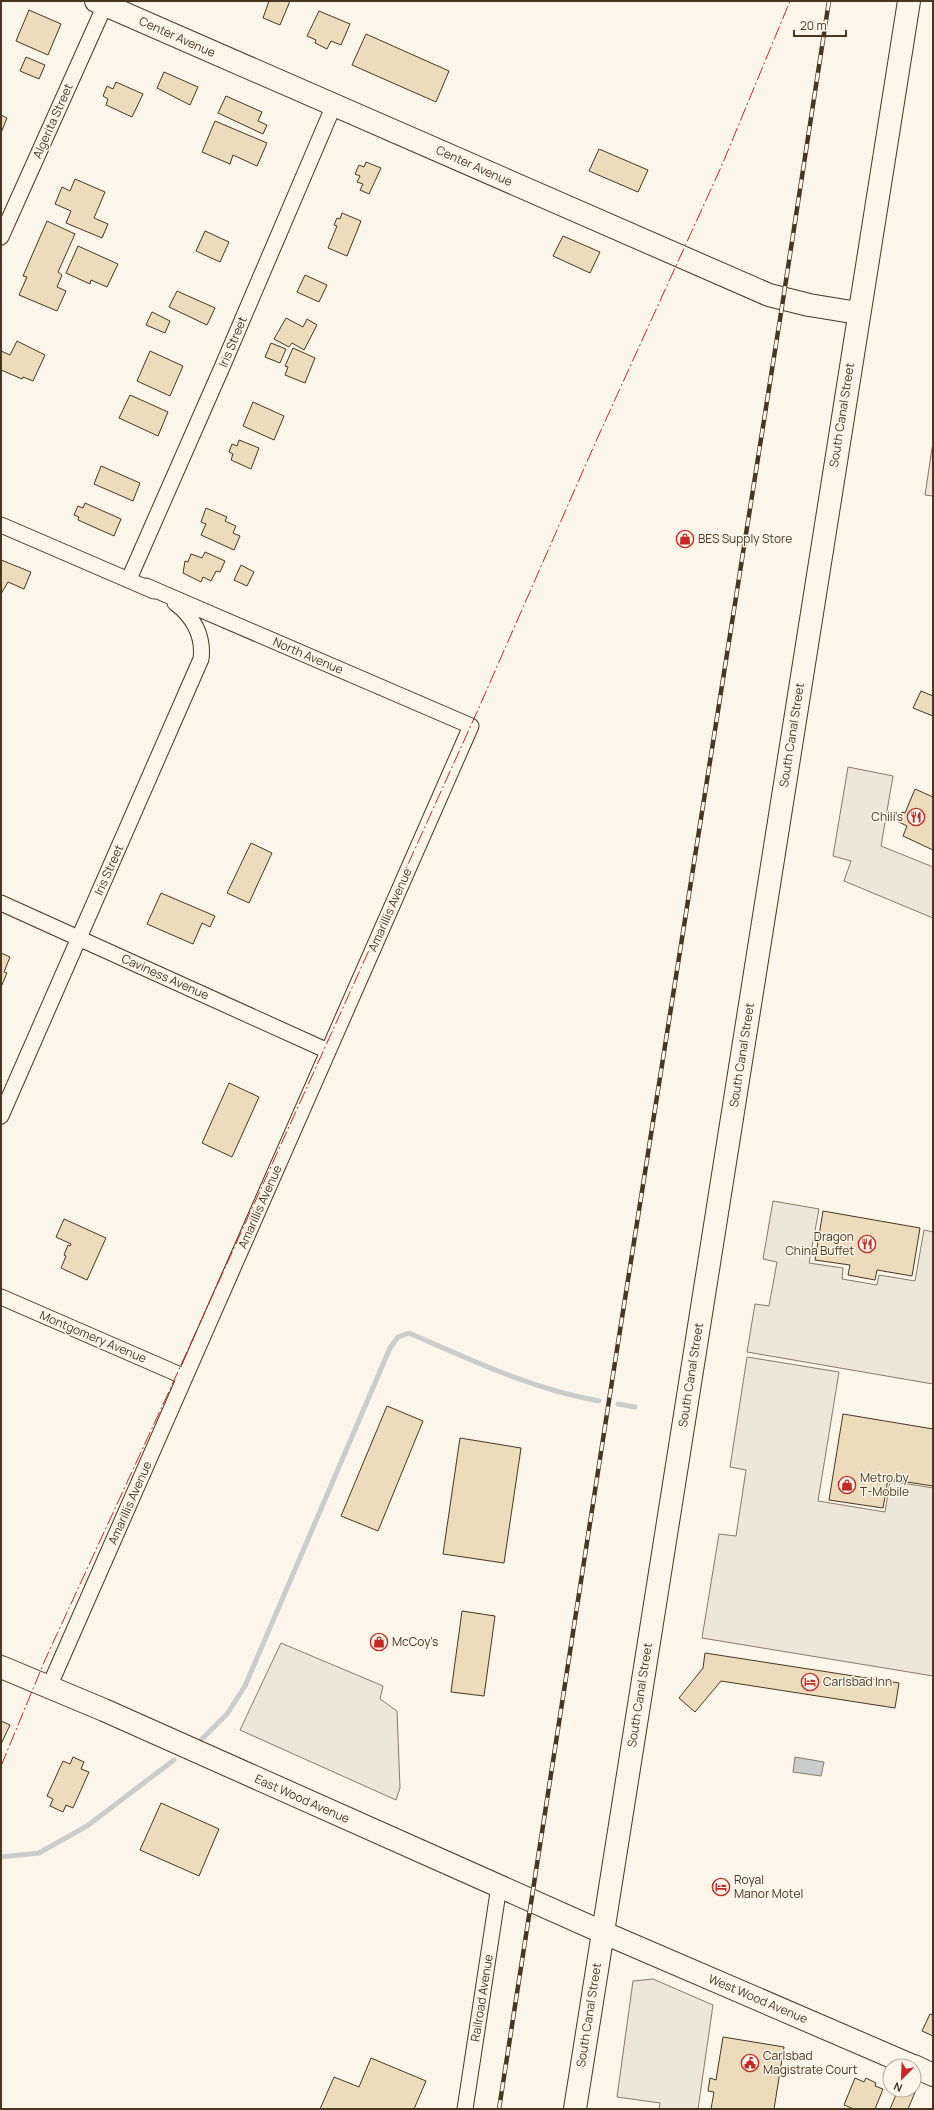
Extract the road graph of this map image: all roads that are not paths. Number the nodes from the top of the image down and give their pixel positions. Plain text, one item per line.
1 (909, 1) edge
2 (100, 3) edge
3 (334, 105) junction
4 (1, 237) edge
5 (858, 313) junction
6 (1, 525) edge
7 (129, 579) junction
8 (146, 586) junction
9 (194, 622) joint
10 (471, 726) joint
11 (1, 903) edge
12 (79, 938) junction
13 (328, 1051) junction
14 (1, 1116) edge
15 (1, 1297) edge
16 (185, 1377) junction
17 (1, 1667) edge
18 (49, 1688) junction
19 (499, 1886) junction
20 (602, 1932) junction
21 (894, 2058) edge
22 (922, 2070) edge
23 (933, 2075) edge
24 (465, 2109) edge
25 (575, 2109) edge

1 - 5 main road, South Canal Street
2 - 3 main road, Center Avenue
2 - 4 street, Algerita Street
3 - 5 main road, Center Avenue
3 - 7 street, Iris Street
5 - 20 main road, South Canal Street
6 - 7 street, North Avenue
7 - 8 street, North Avenue
8 - 9 street, North Avenue
8 - 10 street, North Avenue
9 - 12 street, Iris Street
10 - 13 street, Amarillis Avenue
11 - 12 street, Caviness Avenue
12 - 13 street, Caviness Avenue
12 - 14 street, Iris Street
13 - 16 street, Amarillis Avenue
15 - 16 street, Montgomery Avenue
16 - 18 street, Amarillis Avenue
17 - 18 main road, East Wood Avenue
18 - 19 main road, East Wood Avenue
19 - 20 main road, East Wood Avenue
19 - 24 street, Railroad Avenue
20 - 21 main road, West Wood Avenue
20 - 25 main road, South Canal Street
22 - 23 main road, West Wood Avenue

